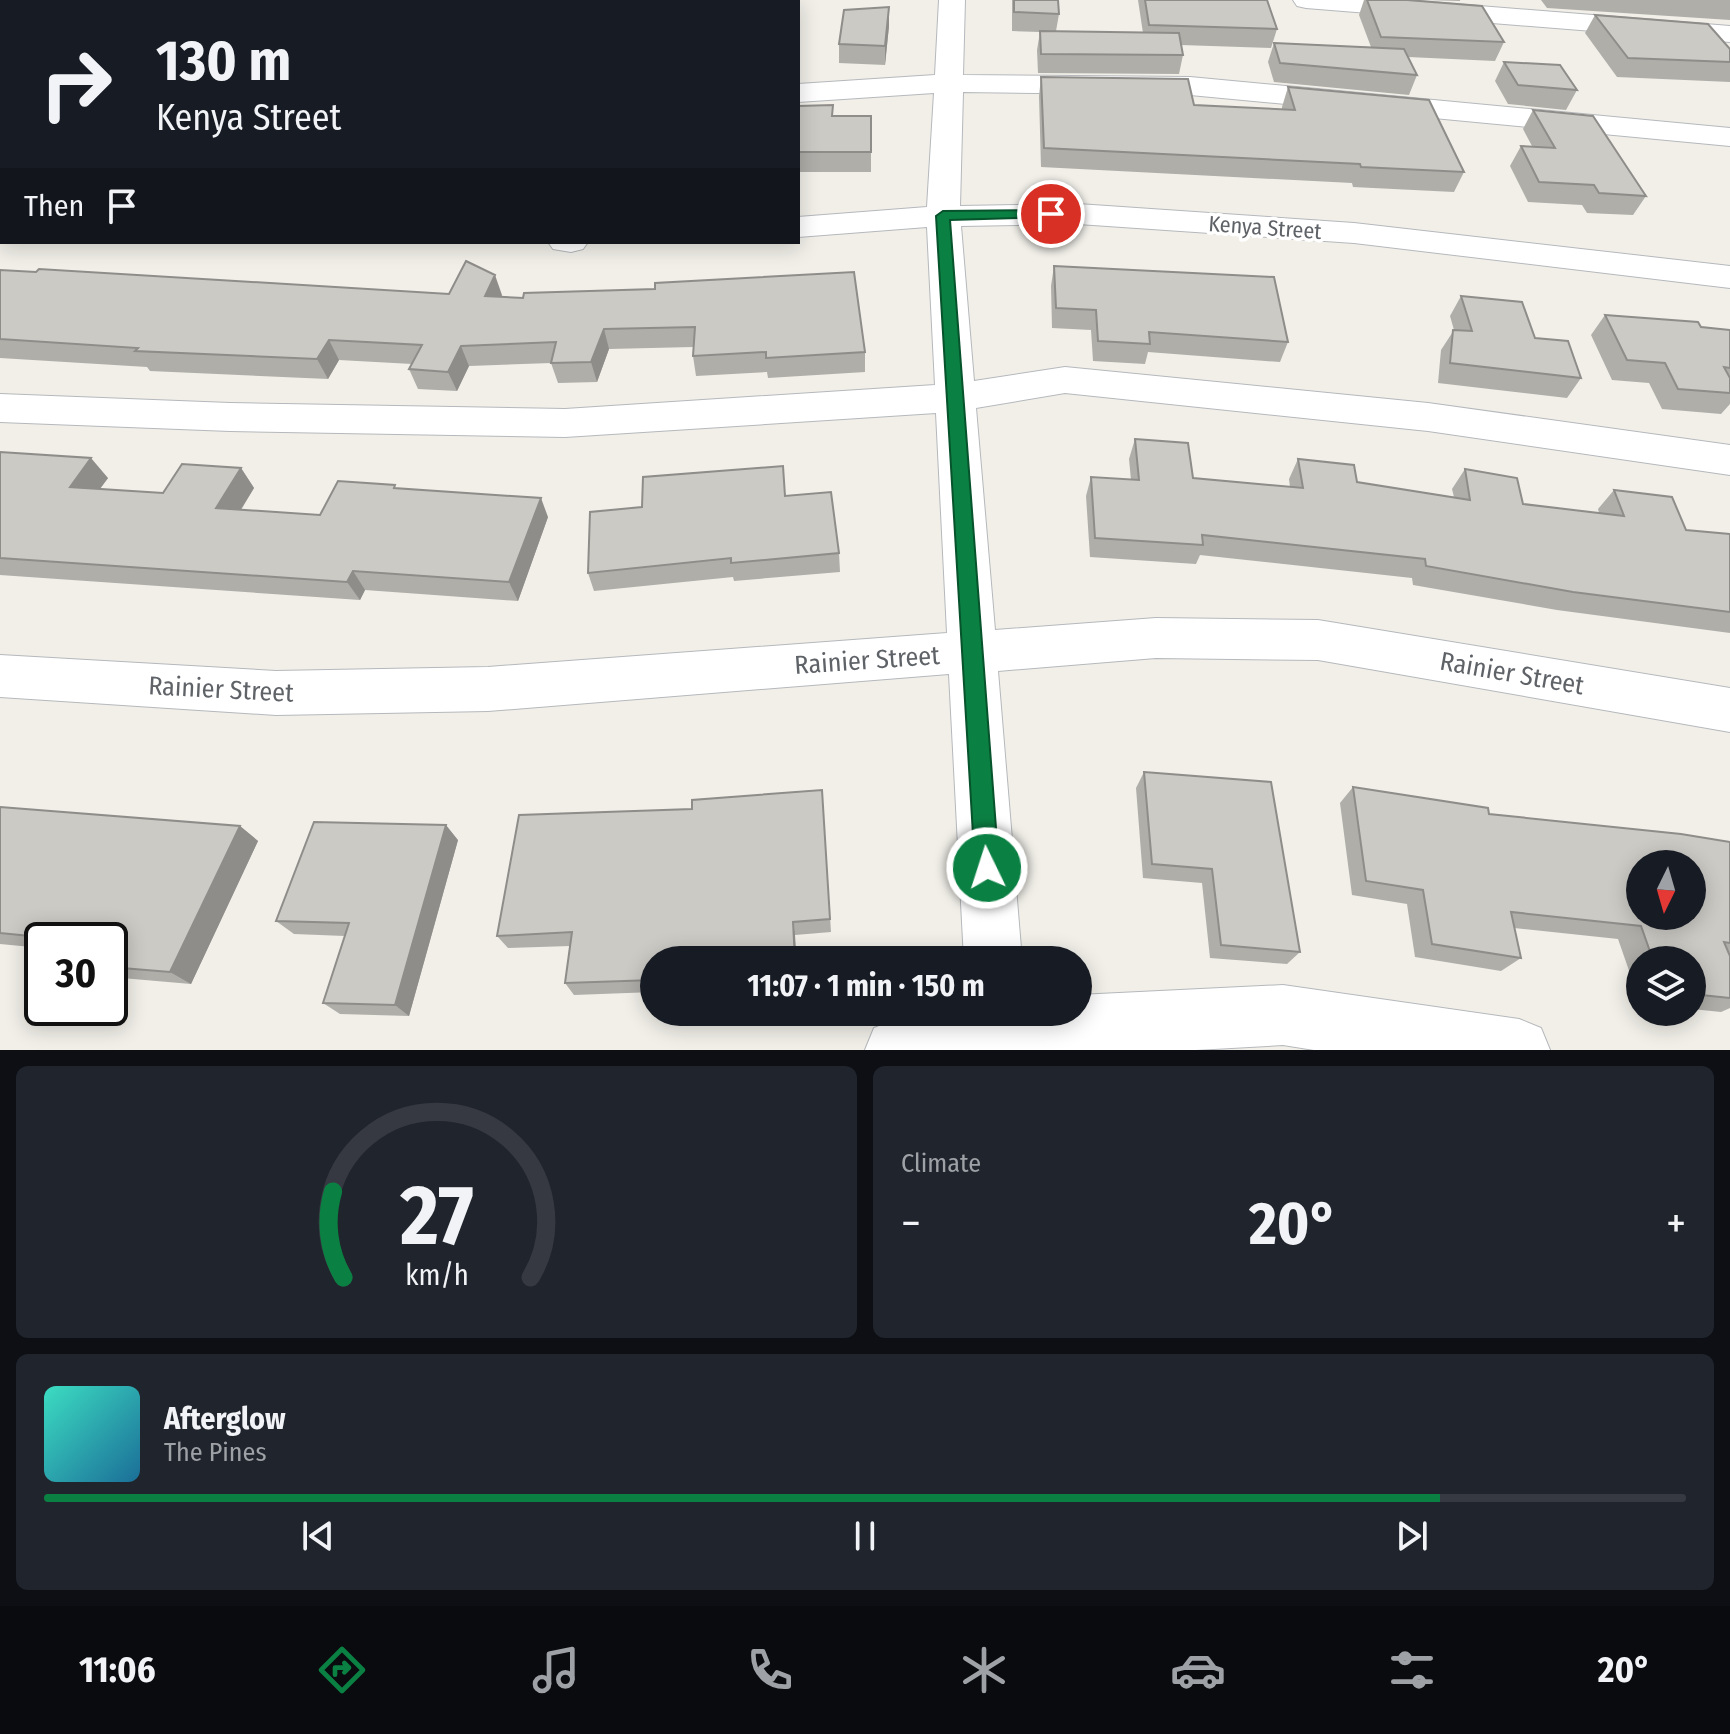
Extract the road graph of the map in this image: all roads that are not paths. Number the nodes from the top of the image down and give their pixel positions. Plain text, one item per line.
1 (952, 0) edge
2 (1306, 0) edge
3 (1503, 8) edge
4 (1730, 34) edge
5 (948, 83) junction
6 (800, 93) edge
7 (1730, 137) edge
8 (943, 216) junction
9 (800, 227) edge
10 (1730, 277) edge
11 (955, 398) junction
12 (0, 408) edge
13 (1730, 460) edge
14 (972, 652) junction
15 (0, 676) edge
16 (1730, 710) edge
17 (992, 946) edge
18 (998, 1031) edge
19 (896, 1050) edge
20 (1519, 1050) edge

1 - 5 street
2 - 3 street
3 - 4 street
5 - 6 street
5 - 7 street
5 - 8 street
8 - 9 street, Kenya Street
8 - 10 street, Kenya Street
8 - 11 street
11 - 12 street
11 - 13 street
11 - 14 street
14 - 15 street, Rainier Street
14 - 16 street, Rainier Street
14 - 17 street
18 - 19 street
18 - 20 street

